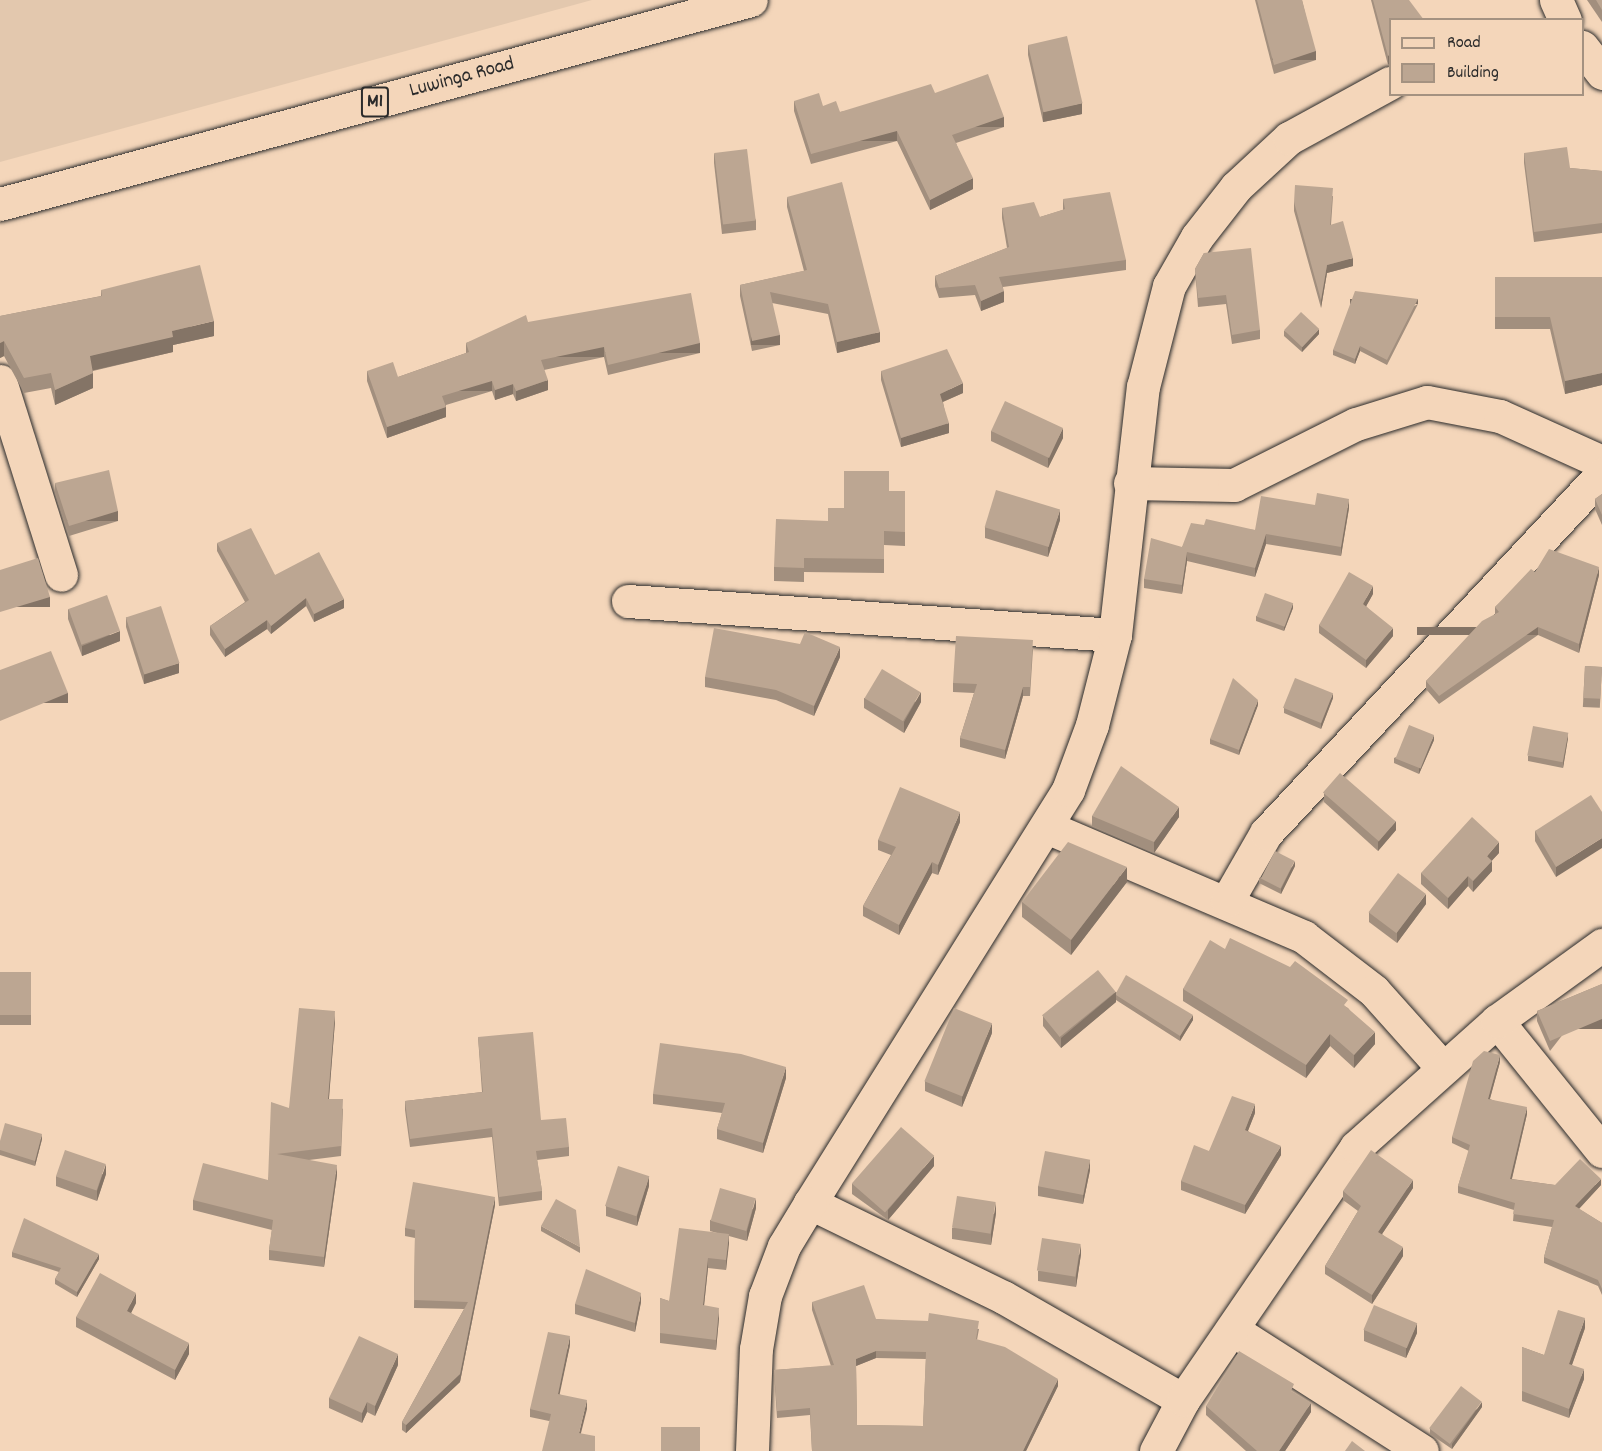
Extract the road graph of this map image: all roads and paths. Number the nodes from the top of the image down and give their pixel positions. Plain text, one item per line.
1 (751, 0) edge
2 (1556, 0) edge
3 (1564, 18) edge
4 (1584, 50) edge
5 (1602, 74) edge
6 (1389, 84) edge
7 (0, 204) edge
8 (0, 381) edge
9 (1602, 462) edge
10 (1602, 474) edge
11 (1130, 483) junction
12 (61, 575) dead end
13 (628, 601) dead end
14 (1114, 635) junction
15 (1049, 828) junction
16 (1227, 901) junction
17 (1602, 945) edge
18 (1497, 1021) junction
19 (1442, 1066) junction
20 (1602, 1151) edge
21 (810, 1203) junction
22 (1233, 1330) junction
23 (1183, 1400) junction
24 (752, 1451) edge
25 (1155, 1451) edge
26 (1422, 1451) edge

1 - 7 main road, Luwinga Road / M1
2 - 3 main road
4 - 5 main road
6 - 11 main road
8 - 12 main road
9 - 11 main road
10 - 16 main road
11 - 14 main road
13 - 14 main road
14 - 15 main road
15 - 16 main road
15 - 21 main road
16 - 19 main road
17 - 18 main road
18 - 19 main road
18 - 20 main road
19 - 22 main road
21 - 23 main road
21 - 24 main road
22 - 23 main road
22 - 26 main road
23 - 25 main road

